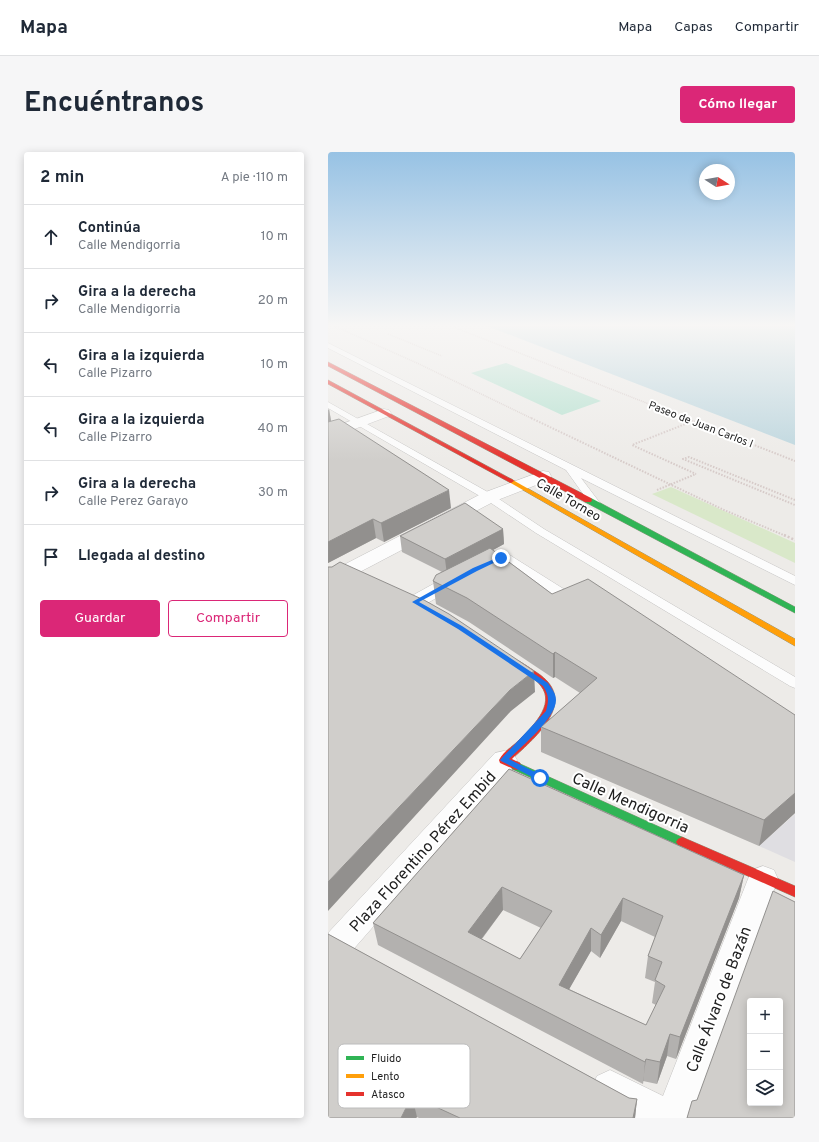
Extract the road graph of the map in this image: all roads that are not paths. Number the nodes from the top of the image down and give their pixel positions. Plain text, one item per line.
1 (342, 371) edge
2 (379, 371) edge
3 (328, 382) edge
4 (328, 405) edge
5 (384, 413) junction
6 (356, 422) junction
7 (328, 434) edge
8 (568, 467) junction
9 (543, 476) junction
10 (518, 485) junction
11 (489, 497) junction
12 (595, 503) junction
13 (329, 579) edge
14 (795, 581) edge
15 (416, 602) edge
16 (571, 602) edge
17 (795, 610) edge
18 (795, 643) edge
19 (498, 653) edge
20 (795, 683) edge
21 (504, 760) junction
22 (763, 879) junction
23 (795, 892) edge
24 (345, 945) edge
25 (582, 1074) edge
26 (666, 1118) edge
27 (673, 1118) edge

1 - 9 main road, Calle Torneo
2 - 8 lane
3 - 5 main road, Calle Torneo
4 - 6 lane
5 - 6 street
5 - 10 main road, Calle Torneo
6 - 7 street
6 - 11 lane
8 - 12 lane
8 - 14 lane
9 - 10 street
9 - 12 main road, Calle Torneo
10 - 11 street
10 - 18 main road, Calle Torneo
11 - 13 street
11 - 20 lane
12 - 17 main road, Calle Torneo
15 - 16 street
19 - 21 main road
21 - 22 main road, Calle Mendigorria
21 - 24 street, Plaza Florentino Pérez Embid
22 - 23 main road, Calle Mendigorria
22 - 27 street, Calle Álvaro de Bazán
25 - 26 street

